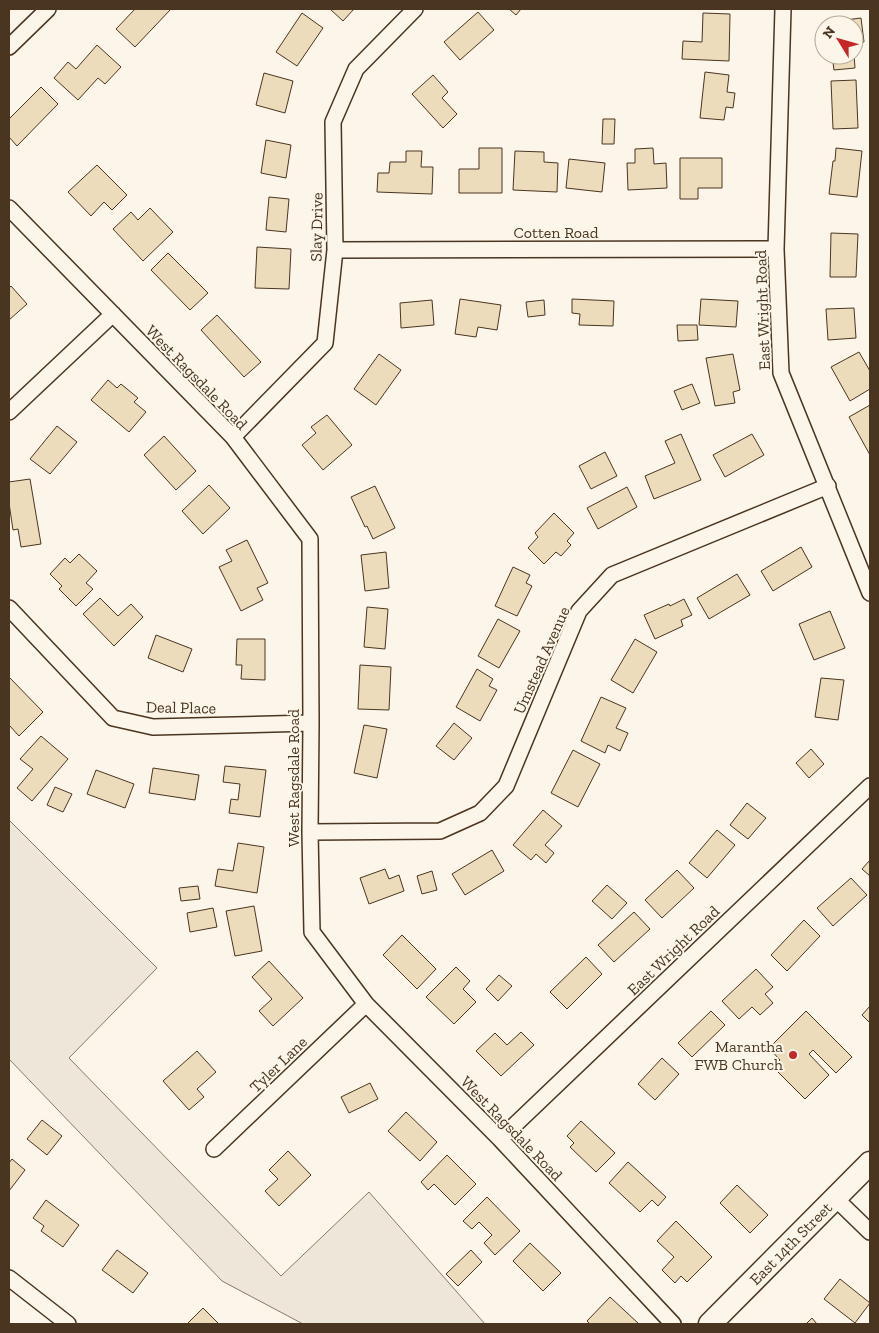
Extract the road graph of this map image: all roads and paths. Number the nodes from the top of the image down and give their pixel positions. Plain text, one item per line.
1 (48, 9) edge
2 (415, 9) edge
3 (783, 9) edge
4 (9, 47) edge
5 (9, 208) edge
6 (776, 249) junction
7 (335, 250) junction
8 (113, 314) junction
9 (9, 412) edge
10 (232, 437) junction
11 (828, 486) junction
12 (870, 593) edge
13 (9, 608) edge
14 (312, 724) junction
15 (870, 786) edge
16 (310, 832) junction
17 (366, 1004) junction
18 (500, 1139) junction
19 (214, 1149) dead end
20 (870, 1163) edge
21 (835, 1198) junction
22 (870, 1232) edge
23 (9, 1278) edge
24 (68, 1324) edge
25 (673, 1324) edge
26 (710, 1324) edge

1 - 4 street
2 - 7 street, Slay Drive
3 - 6 street, East Wright Road
5 - 8 street, West Ragsdale Road
6 - 7 street, Cotten Road
6 - 11 street, East Wright Road
7 - 10 street, Slay Drive
8 - 9 street
8 - 10 street, West Ragsdale Road
10 - 14 street, West Ragsdale Road
11 - 12 street, East Wright Road
11 - 16 street, Umstead Avenue
13 - 14 street, Deal Place
14 - 16 street, West Ragsdale Road
15 - 18 street, East Wright Road
16 - 17 street, West Ragsdale Road
17 - 18 street, West Ragsdale Road
17 - 19 street, Tyler Lane
18 - 25 street, West Ragsdale Road
20 - 21 street, East 14th Street
21 - 22 street
21 - 26 street, East 14th Street
23 - 24 street

